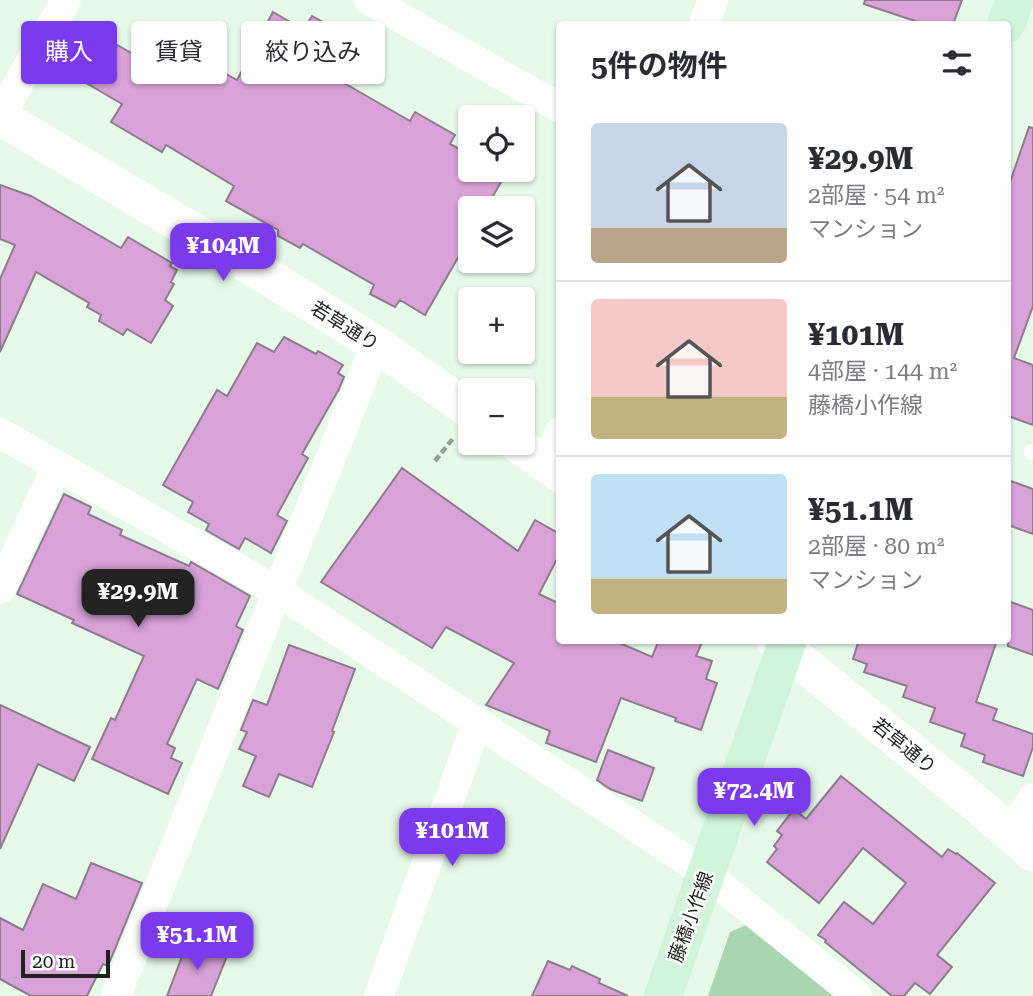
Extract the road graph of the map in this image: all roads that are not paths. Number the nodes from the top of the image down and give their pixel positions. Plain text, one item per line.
1 (66, 0) edge
2 (369, 0) edge
3 (712, 0) edge
4 (1015, 0) edge
5 (1027, 0) edge
6 (1033, 3) edge
7 (705, 21) edge
8 (1007, 21) edge
9 (556, 106) edge
10 (0, 117) edge
11 (376, 344) junction
12 (458, 418) edge
13 (0, 433) edge
14 (535, 450) edge
15 (556, 457) edge
16 (57, 466) junction
17 (0, 589) edge
18 (277, 592) junction
19 (782, 644) edge
20 (477, 723) junction
21 (1033, 798) edge
22 (1021, 844) edge
23 (706, 874) junction
24 (116, 996) edge
25 (379, 996) edge
26 (663, 996) edge
27 (857, 996) edge

1 - 10 street
2 - 9 street
3 - 7 street
4 - 8 main road
5 - 6 street
10 - 11 street, 若草通り
11 - 12 street, 若草通り
11 - 18 street
13 - 16 street
14 - 15 street
16 - 17 street
16 - 18 street
18 - 20 street
18 - 24 street
19 - 22 street, 若草通り
19 - 23 main road, 藤橋小作線
20 - 23 street
20 - 25 street
21 - 22 street
23 - 26 main road, 藤橋小作線
23 - 27 street

